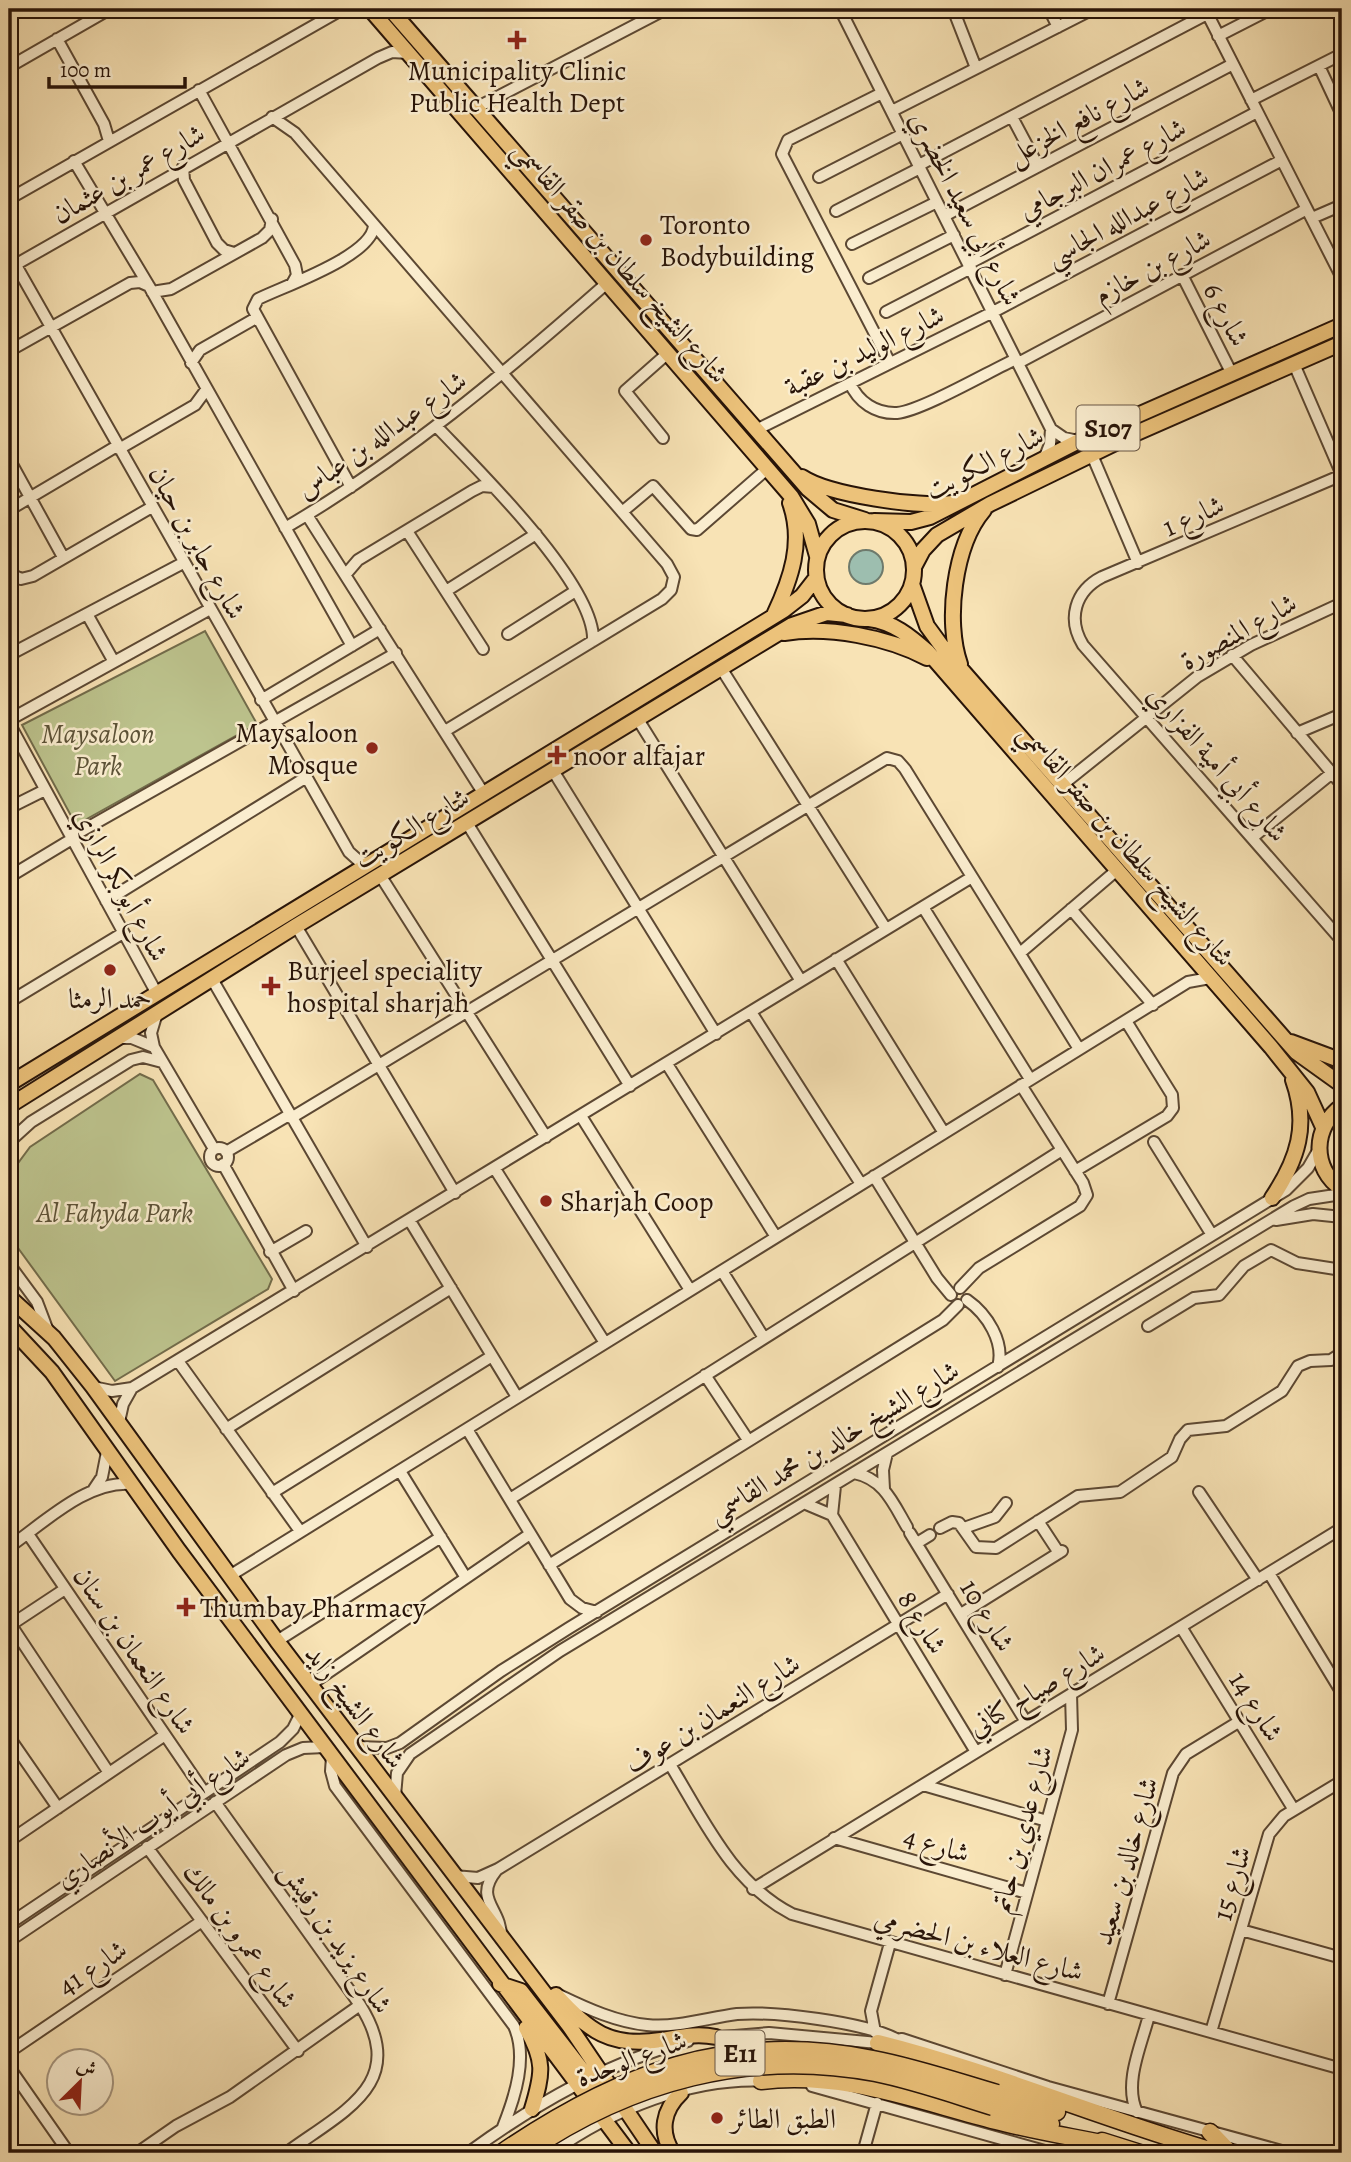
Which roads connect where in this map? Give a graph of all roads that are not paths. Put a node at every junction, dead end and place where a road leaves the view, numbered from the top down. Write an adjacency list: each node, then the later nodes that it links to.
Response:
1 (110, 9): 14 (street)
2 (343, 9): 21 (street)
3 (369, 9): 15 (main road, شارع الشيخ سلطان بن صقر القاسمي)
4 (390, 9): 24 (main road, شارع الشيخ سلطان بن صقر القاسمي)
5 (666, 9): 24 (street)
6 (840, 9): 22 (street, شارع أبي سعيد الخضري)
7 (953, 9): 20 (street)
8 (1049, 9): 12 (street)
9 (1093, 9): 12 (street)
10 (1271, 9): 13 (street)
11 (1206, 12): 13 (street); 29 (street)
12 (1058, 27): 20 (street)
13 (1218, 36): 17 (street)
14 (57, 39): 19 (street); 31 (street)
15 (408, 53): 28 (street, شارع عمر بن عثمان); 57 (main road, شارع الشيخ سلطان بن صقر القاسمي)
16 (1342, 54): 18 (street)
17 (1233, 64): 23 (street); 35 (street, شارع نافع الخزعل)
18 (1318, 66): 23 (street); 27 (street)
19 (9, 67)
20 (976, 68): 25 (street)
21 (199, 90): 31 (street); 32 (street)
22 (882, 93): 25 (street, شارع أبي سعيد الخضري); 72 (street)
23 (1251, 100): 26 (street)
24 (476, 108): 61 (main road, شارع الشيخ سلطان بن صقر القاسمي)
25 (892, 111): 30 (street, شارع أبي سعيد الخضري)
26 (1257, 112): 33 (street); 53 (street, شارع عمران البرجامي)
27 (1342, 115)
28 (272, 117): 32 (street, شارع عمر بن عثمان); 47 (street)
29 (1012, 117): 35 (street); 37 (street)
30 (903, 134): 37 (street, شارع أبي سعيد الخضري); 38 (street)
31 (109, 141): 34 (street)
32 (228, 142): 36 (street, شارع عمر بن عثمان); 46 (street)
33 (1282, 160): 44 (street); 63 (street, شارع عبدالله الجاسي)
34 (74, 161): 39 (street); 42 (street)
35 (1038, 166): 45 (street, شارع نافع الخزعل)
36 (183, 167): 42 (street, شارع عمر بن عثمان); 51 (street)
37 (920, 167): 40 (street, شارع أبي سعيد الخضري); 43 (street)
38 (819, 177)
39 (9, 199)
40 (937, 202): 45 (street, شارع أبي سعيد الخضري); 49 (street)
41 (1342, 205): 44 (street, شارع بن خازم)
42 (104, 211): 52 (street, شارع عمر بن عثمان); 59 (street)
43 (836, 211)
44 (1309, 213): 54 (street, شارع بن خازم); 56 (street)
45 (944, 216): 48 (street, شارع أبي سعيد الخضري)
46 (272, 219): 51 (street); 58 (street)
47 (374, 225): 58 (street); 75 (street)
48 (954, 235): 53 (street, شارع أبي سعيد الخضري); 55 (street)
49 (852, 244)
50 (9, 253): 52 (street, شارع جابر بن حيان)
51 (234, 253): 59 (street)
52 (15, 265): 66 (street, شارع جابر بن حيان)
53 (970, 266): 62 (street, شارع عمران البرجامي); 63 (street, شارع أبي سعيد الخضري)
54 (1182, 275): 70 (street, شارع بن خازم); 74 (street, شارع 6)
55 (869, 278)
56 (1342, 278)
57 (607, 283): 60 (main road, شارع الشيخ سلطان بن صقر القاسمي); 75 (street, شارع عبدالله بن عباس)
58 (292, 284): 64 (street)
59 (151, 289): 66 (street); 71 (street)
60 (618, 296): 61 (main road); 69 (main road, شارع الشيخ سلطان بن صقر القاسمي)
61 (653, 312): 81 (main road, شارع الشيخ سلطان بن صقر القاسمي)
62 (886, 312)
63 (993, 312): 70 (street, شارع أبي سعيد الخضري); 72 (street, شارع الوليد بن عقبة)
64 (256, 318): 71 (street); 93 (street)
65 (1342, 325): 74 (main road, شارع الكويت / S107)
66 (50, 327): 68 (street); 85 (street, شارع جابر بن حيان)
67 (1342, 343): 73 (main road, شارع الكويت / S107)
68 (9, 351)
69 (668, 353): 83 (street); 89 (main road, شارع الشيخ سلطان بن صقر القاسمي)
70 (1017, 361): 76 (street, شارع بن خازم); 80 (street, شارع أبي سعيد الخضري)
71 (191, 363): 77 (street)
72 (890, 363): 76 (street, شارع الوليد بن عقبة)
73 (1294, 364): 82 (main road, شارع الكويت / S107); 91 (street)
74 (1232, 374): 78 (main road, شارع الكويت / S107)
75 (502, 376): 79 (street, شارع عبدالله بن عباس); 100 (street)
76 (850, 383): 81 (street, شارع الوليد بن عقبة)
77 (206, 390): 85 (street); 103 (street)
78 (1163, 402): 82 (main road); 84 (main road, شارع الكويت / S107)
79 (437, 427): 93 (street, شارع عبدالله بن عباس); 94 (street)
80 (1051, 429): 84 (street); 88 (street)
81 (756, 430): 90 (main road, شارع الشيخ سلطان بن صقر القاسمي)
82 (1132, 435): 86 (main road, شارع الكويت / S107)
83 (663, 438)
84 (1079, 441): 88 (main road, شارع الكويت / S107)
85 (118, 447): 95 (street); 98 (street, شارع جابر بن حيان)
86 (1092, 455): 97 (main road, شارع الكويت / S107); 109 (street)
87 (9, 459): 95 (street)
88 (1044, 459): 96 (main road, شارع الكويت / S107)
89 (768, 468): 92 (main road, شارع الشيخ سلطان بن صقر القاسمي); 100 (street)
90 (790, 469): 96 (main road); 102 (main road, شارع الشيخ سلطان بن صقر القاسمي)
91 (1342, 475): 109 (street, شارع 1)
92 (781, 483): 106 (main road, شارع الشيخ سلطان بن صقر القاسمي); 122 (main road)
93 (351, 487): 101 (street, شارع عبدالله بن عباس)
94 (494, 487): 104 (street); 105 (street)
95 (30, 498): 99 (street); 107 (street)
96 (964, 500): 102 (main road, شارع الكويت / S107)
97 (990, 504): 110 (main road, شارع الكويت / S107); 136 (main road)
98 (152, 507): 107 (street); 108 (street, شارع جابر بن حيان)
99 (9, 510)
100 (622, 512): 127 (street)
101 (307, 514): 103 (street, شارع عبدالله بن عباس); 112 (street)
102 (869, 521): 106 (main road); 110 (main road)
103 (285, 528): 128 (street)
104 (407, 531): 112 (street); 115 (street)
105 (536, 534): 115 (street); 116 (street)
106 (817, 556): 113 (main road)
107 (63, 557): 111 (street)
108 (183, 563): 118 (street, شارع جابر بن حيان); 120 (street)
109 (1138, 563): 119 (street, شارع 1)
110 (914, 567): 114 (main road)
111 (9, 573)
112 (346, 575): 124 (street)
113 (816, 578): 121 (main road); 122 (main road, شارع الكويت)
114 (912, 584): 123 (main road); 136 (main road, شارع الشيخ سلطان بن صقر القاسمي)
115 (446, 591): 129 (street)
116 (574, 592): 125 (street); 127 (street)
117 (1342, 603): 132 (street, شارع المنصورة)
118 (209, 609): 133 (street); 137 (street, شارع جابر بن حيان)
119 (1075, 609): 139 (street, شارع أبي أمية الفزاري)
120 (87, 614): 131 (street); 133 (street)
121 (847, 615): 123 (main road); 126 (main road, شارع الكويت)
122 (774, 616): 151 (main road, شارع الكويت)
123 (869, 618): 134 (main road, شارع الشيخ سلطان بن صقر القاسمي)
124 (380, 629): 128 (street); 130 (street)
125 (508, 634)
126 (775, 635): 134 (main road); 135 (main road, شارع الكويت)
127 (593, 641): 143 (street)
128 (352, 646): 137 (street)
129 (483, 649)
130 (396, 653): 142 (street); 143 (street)
131 (9, 655)
132 (1232, 655): 139 (street, شارع المنصورة); 144 (street)
133 (114, 662): 141 (street)
134 (938, 663): 162 (main road, شارع الشيخ سلطان بن صقر القاسمي)
135 (721, 668): 140 (main road, شارع الكويت); 152 (street)
136 (962, 669): 148 (main road, شارع الشيخ سلطان بن صقر القاسمي)
137 (261, 700): 142 (street, شارع جابر بن حيان)
138 (1342, 714): 144 (street)
139 (1147, 715): 148 (street, شارع المنصورة); 156 (street, شارع أبي أمية الفزاري)
140 (636, 718): 145 (main road, شارع الكويت); 160 (street)
141 (9, 721): 150 (street, شارع أبو بكر الرازي)
142 (274, 723): 147 (street, شارع جابر بن حيان); 157 (street)
143 (445, 731): 151 (street)
144 (1297, 733): 146 (street)
145 (552, 769): 155 (main road, شارع الكويت); 167 (street)
146 (1332, 773): 149 (street); 156 (street)
147 (305, 778): 158 (street, شارع جابر بن حيان); 166 (street)
148 (1062, 785): 192 (main road, شارع الشيخ سلطان بن صقر القاسمي)
149 (1342, 785)
150 (46, 790): 153 (street); 157 (street, شارع أبو بكر الرازي)
151 (484, 794): 154 (main road, شارع الكويت)
152 (808, 805): 160 (street); 164 (street); 171 (street)
153 (9, 808)
154 (439, 822): 159 (main road); 161 (main road, شارع الكويت)
155 (467, 823): 159 (main road, شارع الكويت); 175 (street)
156 (1253, 837): 173 (street, شارع أبي أمية الفزاري)
157 (72, 838): 163 (street); 166 (street, شارع أبو بكر الرازي)
158 (349, 852): 161 (street); 165 (street)
159 (419, 852): 161 (main road, شارع الكويت)
160 (723, 856): 167 (street); 180 (street)
161 (376, 869): 165 (main road, شارع الكويت); 170 (main road, شارع الكويت); 185 (street)
162 (1117, 870): 169 (street); 177 (main road, شارع الشيخ سلطان بن صقر القاسمي)
163 (9, 877)
164 (972, 877): 168 (street); 174 (street)
165 (346, 879): 182 (main road, شارع الكويت)
166 (106, 901): 172 (street, شارع أبو بكر الرازي)
167 (637, 907): 175 (street); 190 (street)
168 (923, 907): 171 (street); 201 (street)
169 (1071, 909): 174 (street); 184 (street)
170 (296, 926): 179 (main road, شارع الكويت); 198 (street)
171 (887, 929): 176 (street)
172 (123, 933): 182 (street, شارع أبو بكر الرازي); 183 (street)
173 (1342, 941)
174 (1020, 953): 195 (street)
175 (551, 959): 185 (street); 204 (street)
176 (836, 959): 180 (street); 212 (street)
177 (1197, 962): 178 (main road, شارع الشيخ سلطان بن صقر القاسمي); 181 (street)
178 (1210, 978): 181 (street); 200 (main road, شارع الشيخ سلطان بن صقر القاسمي)
179 (212, 979): 188 (main road, شارع الكويت); 210 (street)
180 (801, 981): 187 (street)
181 (1188, 982): 184 (street)
182 (156, 992): 186 (main road, شارع الكويت)
183 (9, 1002)
184 (1153, 1005): 189 (street)
185 (465, 1011): 198 (street); 213 (street)
186 (121, 1012): 194 (main road); 202 (main road, شارع الكويت)
187 (751, 1012): 190 (street); 224 (street)
188 (158, 1013): 191 (main road, شارع الكويت); 193 (street)
189 (1126, 1021): 195 (street); 222 (street)
190 (716, 1034): 199 (street)
191 (116, 1038): 193 (street); 194 (main road, شارع الكويت)
192 (1285, 1040): 196 (main road); 203 (main road, شارع الشيخ سلطان بن صقر القاسمي)
193 (154, 1047): 197 (street)
194 (100, 1048): 205 (main road, شارع الكويت)
195 (1079, 1049): 201 (street)
196 (1342, 1061)
197 (162, 1062): 214 (street); 216 (street)
198 (378, 1064): 210 (street); 226 (street)
199 (667, 1064): 204 (street); 235 (street)
200 (1289, 1068): 211 (main road, شارع الشيخ سلطان بن صقر القاسمي); 228 (main road)
201 (1025, 1082): 212 (street); 218 (street)
202 (10, 1083)
203 (1342, 1085)
204 (630, 1086): 209 (street)
205 (23, 1097): 206 (main road, شارع الكويت); 208 (main road)
206 (9, 1106)
207 (1342, 1106): 211 (main road)
208 (9, 1115)
209 (581, 1116): 213 (street); 244 (street)
210 (290, 1117): 219 (street); 237 (street)
211 (1324, 1127): 217 (main road)
212 (944, 1133): 223 (street)
213 (547, 1137): 221 (street)
214 (9, 1142)
215 (1154, 1142): 234 (street)
216 (214, 1149): 219 (street); 220 (street)
217 (1319, 1149): 225 (main road); 228 (street, شارع الشيخ خالد بن محمد القاسمي)
218 (1062, 1150): 222 (street); 236 (street)
219 (226, 1152): 220 (street)
220 (223, 1164): 238 (street)
221 (495, 1169): 226 (street); 257 (street)
222 (1075, 1171): 246 (street)
223 (874, 1176): 224 (street); 236 (street)
224 (861, 1184): 235 (street)
225 (1342, 1191): 227 (street, شارع الشيخ خالد بن محمد القاسمي)
226 (454, 1193): 231 (street)
227 (1325, 1196): 229 (street); 232 (street, شارع الشيخ خالد بن محمد القاسمي)
228 (1272, 1198): 234 (street, شارع الشيخ خالد بن محمد القاسمي)
229 (1322, 1214): 230 (street); 232 (street)
230 (1342, 1217)
231 (410, 1221): 237 (street); 243 (street)
232 (1266, 1222): 254 (street, شارع الشيخ خالد بن محمد القاسمي)
233 (306, 1231): 238 (street)
234 (1213, 1235): 248 (street, شارع الشيخ خالد بن محمد القاسمي)
235 (776, 1237): 241 (street)
236 (916, 1243): 246 (street); 255 (street)
237 (367, 1247): 245 (street)
238 (270, 1252): 245 (street)
239 (9, 1264): 253 (street)
240 (1342, 1270): 251 (street)
241 (722, 1271): 244 (street); 255 (street)
242 (9, 1286): 250 (main road)
243 (451, 1289): 260 (street); 268 (street)
244 (690, 1290): 257 (street)
245 (294, 1291): 261 (street)
246 (956, 1292): 249 (street)
247 (9, 1297): 250 (main road, شارع الشيخ زايد)
248 (1107, 1300): 254 (street); 258 (street, شارع الشيخ خالد بن محمد القاسمي)
249 (963, 1303): 256 (street); 270 (street)
250 (22, 1307): 253 (main road, شارع الشيخ زايد)
251 (1148, 1326)
252 (12, 1331): 271 (main road, شارع الشيخ زايد)
253 (48, 1331): 264 (main road, شارع الشيخ زايد)
254 (1091, 1332): 272 (street, شارع الشيخ خالد بن محمد القاسمي)
255 (764, 1338): 263 (street)
256 (997, 1340): 258 (street); 262 (street)
257 (605, 1343): 266 (street)
258 (1023, 1353): 262 (street, شارع الشيخ خالد بن محمد القاسمي)
259 (1342, 1353): 285 (street)
260 (492, 1356): 266 (street); 280 (street)
261 (178, 1361): 265 (street); 268 (street)
262 (998, 1367): 308 (street, شارع الشيخ خالد بن محمد القاسمي)
263 (705, 1375): 270 (street); 281 (street)
264 (93, 1387): 265 (street); 267 (main road, شارع الشيخ زايد)
265 (132, 1388): 267 (street)
266 (517, 1397): 269 (street)
267 (119, 1422): 302 (main road, شارع الشيخ زايد)
268 (226, 1429): 280 (street)
269 (467, 1429): 273 (street); 281 (street)
270 (748, 1440): 299 (street)
271 (107, 1452): 275 (main road, شارع الشيخ زايد); 277 (street)
272 (887, 1453): 274 (street, شارع الشيخ خالد بن محمد القاسمي); 278 (street)
273 (400, 1471): 289 (street); 293 (street)
274 (854, 1473): 276 (street, شارع الشيخ خالد بن محمد القاسمي); 278 (street)
275 (132, 1484): 277 (street); 297 (main road, شارع الشيخ زايد)
276 (835, 1486): 283 (street, شارع الشيخ خالد بن محمد القاسمي); 284 (street)
277 (94, 1489): 290 (street)
278 (884, 1489): 294 (street, شارع 10)
279 (1199, 1492): 304 (street)
280 (272, 1493): 289 (street)
281 (510, 1499): 291 (street)
282 (1006, 1503): 287 (street)
283 (806, 1504): 284 (street); 320 (street, شارع الشيخ خالد بن محمد القاسمي)
284 (832, 1515): 311 (street, شارع 8)
285 (1038, 1521): 295 (street); 309 (street)
286 (940, 1528): 287 (street)
287 (964, 1528): 295 (street)
288 (1342, 1528): 301 (street, شارع صياح كناني)
289 (300, 1531): 302 (street)
290 (27, 1534): 296 (street); 305 (street, شارع النعمان بن سنان)
291 (530, 1534): 299 (street); 303 (street)
292 (930, 1535): 294 (street)
293 (441, 1537): 303 (street); 314 (street)
294 (917, 1543): 306 (street, شارع 10)
295 (976, 1546): 298 (street)
296 (9, 1547)
297 (178, 1551): 300 (main road); 319 (main road, شارع الشيخ زايد)
298 (970, 1557)
299 (549, 1564): 307 (street)
300 (180, 1572)
301 (1269, 1573): 304 (street, شارع صياح كناني); 317 (street)
302 (231, 1575): 314 (main road, شارع الشيخ زايد)
303 (466, 1577): 315 (street)
304 (1258, 1580): 312 (street, شارع صياح كناني)
305 (65, 1589): 310 (street); 323 (street, شارع النعمان بن سنان)
306 (948, 1594): 309 (street, شارع 10); 311 (street, شارع النعمان بن عوف)
307 (570, 1599): 308 (street); 313 (street)
308 (597, 1612): 313 (street, شارع الشيخ خالد بن محمد القاسمي)
309 (961, 1614): 322 (street, شارع 10)
310 (10, 1625): 331 (street)
311 (898, 1625): 327 (street, شارع 8); 329 (street, شارع النعمان بن عوف)
312 (1181, 1627): 318 (street, شارع صياح كناني); 321 (street, شارع 14)
313 (569, 1628): 316 (street, شارع الشيخ خالد بن محمد القاسمي)
314 (277, 1641): 315 (main road, شارع الشيخ زايد)
315 (310, 1685): 325 (main road, شارع الشيخ زايد)
316 (478, 1686): 320 (street); 325 (street, شارع الشيخ خالد بن محمد القاسمي)
317 (1342, 1693)
318 (1071, 1695): 322 (street, شارع صياح كناني); 339 (street, شارع عدي بن حاتم)
319 (301, 1713): 326 (main road, شارع الشيخ زايد); 328 (street, شارع أبي أيوب الأنصاري)
320 (465, 1715): 335 (street, شارع الشيخ خالد بن محمد القاسمي)
321 (1240, 1721): 338 (street, شارع 14); 360 (street, شارع خالد بن سعيد)
322 (1026, 1722): 327 (street, شارع صياح كناني)
323 (165, 1735): 331 (street); 334 (street, شارع النعمان بن سنان)
324 (9, 1737): 337 (street)
325 (358, 1747): 335 (main road, شارع الشيخ زايد)
326 (329, 1752): 330 (street, شارع أبي أيوب الأنصاري); 347 (street, شارع الشيخ زايد); 348 (main road, شارع الشيخ زايد)
327 (976, 1752): 333 (street, شارع صياح كناني)
328 (264, 1753): 330 (street); 334 (street, شارع أبي أيوب الأنصاري)
329 (671, 1766): 343 (street, شارع النعمان بن عوف); 345 (street, شارع العلاء بن الحضرمي)
330 (269, 1767): 336 (street, شارع أبي أيوب الأنصاري)
331 (109, 1773): 337 (street)
332 (1342, 1781): 338 (street, شارع 15)
333 (923, 1785): 339 (street); 340 (street, شارع صياح كناني)
334 (204, 1792): 350 (street, شارع أبي أيوب الأنصاري)
335 (395, 1799): 344 (main road, شارع الشيخ زايد)
336 (215, 1802): 342 (street, شارع أبي أيوب الأنصاري); 361 (street, شارع يزيد بن رقيش)
337 (58, 1808): 341 (street)
338 (1294, 1810): 351 (street, شارع 15)
339 (1047, 1821): 346 (street, شارع عدي بن حاتم)
340 (834, 1838): 345 (street, شارع صياح كناني); 346 (street, شارع 4)
341 (9, 1841)
342 (147, 1847): 349 (street, شارع عمرو بن مالك); 353 (street, شارع أبي أيوب الأنصاري)
343 (498, 1869): 344 (street, شارع النعمان بن عوف); 352 (street)
344 (454, 1877): 352 (main road, شارع الشيخ زايد)
345 (752, 1889): 354 (street, شارع العلاء بن الحضرمي)
346 (1027, 1893): 356 (street, شارع عدي بن حاتم)
347 (432, 1913): 348 (main road); 384 (street, شارع الشيخ زايد)
348 (452, 1918): 358 (main road, شارع الشيخ زايد)
349 (202, 1921): 369 (street, شارع عمرو بن مالك); 370 (street, شارع 41)
350 (9, 1924)
351 (1241, 1930): 355 (street); 366 (street, شارع 15)
352 (502, 1938): 357 (main road, شارع الشيخ زايد)
353 (9, 1941)
354 (890, 1942): 356 (street, شارع العلاء بن الحضرمي); 363 (street)
355 (1342, 1958)
356 (1004, 1975): 360 (street, شارع العلاء بن الحضرمي)
357 (531, 1977): 359 (main road); 373 (main road, شارع الشيخ زايد)
358 (500, 1983): 362 (main road, شارع الشيخ زايد); 373 (main road)
359 (552, 1991): 365 (street); 367 (main road)
360 (1108, 2004): 364 (street, شارع العلاء بن الحضرمي)
361 (360, 2005): 369 (street); 390 (street, شارع يزيد بن رقيش)
362 (519, 2007): 373 (main road, شارع الشيخ زايد); 380 (main road)
363 (871, 2011): 365 (street); 368 (street)
364 (1149, 2015): 366 (street, شارع العلاء بن الحضرمي); 375 (street)
365 (855, 2027): 368 (street)
366 (1211, 2032): 372 (street, شارع العلاء بن الحضرمي)
367 (716, 2037): 368 (street); 373 (street)
368 (876, 2038): 379 (street); 386 (highway)
369 (298, 2051): 389 (street)
370 (9, 2052)
371 (9, 2067): 388 (street)
372 (1342, 2069)
373 (589, 2077): 380 (street); 381 (main road); 383 (main road, شارع الشيخ زايد)
374 (761, 2081): 376 (street); 378 (street); 387 (highway)
375 (1132, 2081): 379 (street); 382 (street)
376 (681, 2093): 381 (street); 397 (main road)
377 (995, 2100): 386 (highway, E11); 387 (highway, E11); 392 (highway, شارع الوحدة / E11, bridge); 393 (highway, شارع الوحدة / E11, bridge)
378 (877, 2104): 398 (street); 399 (street)
379 (1109, 2104): 382 (street)
380 (532, 2109): 384 (street)
381 (625, 2111): 383 (street); 396 (main road)
382 (1136, 2112): 385 (street)
383 (605, 2120): 394 (street); 395 (main road, شارع الشيخ زايد)
384 (503, 2128): 391 (street)
385 (1210, 2132): 402 (highway); 403 (street)
386 (1182, 2143): 401 (highway, E11)
387 (1111, 2145): 400 (highway, E11)
388 (69, 2153)
389 (137, 2153)
390 (286, 2153)
391 (468, 2153)
392 (500, 2153)
393 (526, 2153)
394 (551, 2153)
395 (629, 2153)
396 (654, 2153)
397 (673, 2153)
398 (863, 2153)
399 (1052, 2153)
400 (1140, 2153)
401 (1220, 2153)
402 (1230, 2153)
403 (1289, 2153)

